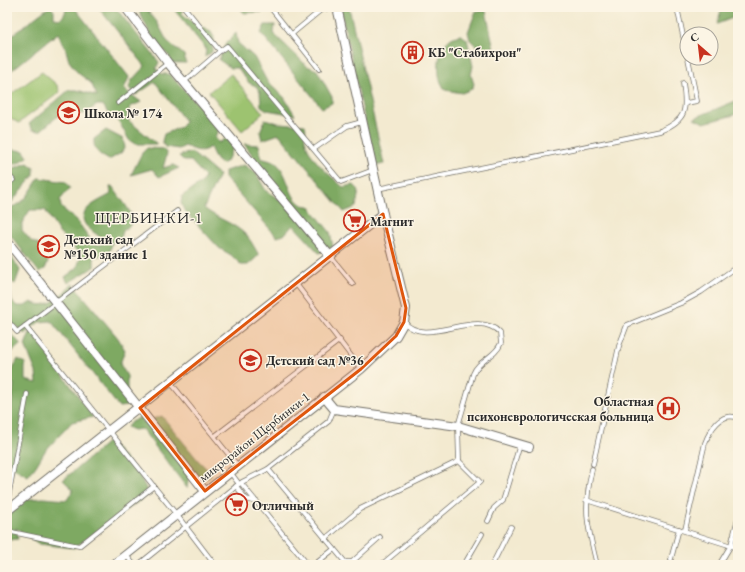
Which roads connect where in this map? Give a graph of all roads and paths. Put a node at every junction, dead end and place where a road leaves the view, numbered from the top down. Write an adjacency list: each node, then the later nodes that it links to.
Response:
1 (125, 7): 11 (street)
2 (184, 7): 10 (lane)
3 (270, 7): 9 (lane)
4 (332, 7): 7 (lane)
5 (337, 7): 18 (street)
6 (677, 7): 8 (lane)
7 (320, 9): 9 (lane)
8 (681, 26)
9 (292, 34): 13 (lane)
10 (220, 51): 14 (lane); 19 (lane)
11 (168, 63): 14 (street); 16 (lane)
12 (689, 66): 17 (lane)
13 (318, 69)
14 (185, 81): 27 (street)
15 (683, 84): 17 (lane)
16 (118, 103)
17 (686, 103): 23 (lane)
18 (362, 122): 19 (lane); 20 (street)
19 (314, 149): 20 (lane)
20 (373, 170): 23 (street)
21 (7, 174): 22 (lane)
22 (7, 186)
23 (377, 189): 25 (street)
24 (177, 211): 31 (lane)
25 (383, 214): 27 (street); 33 (street)
26 (7, 241): 31 (street)
27 (331, 257): 29 (street); 30 (lane)
28 (738, 266): 55 (lane)
29 (296, 284): 35 (lane); 37 (street)
30 (353, 284)
31 (56, 303): 34 (lane); 40 (street)
32 (7, 320): 34 (lane)
33 (404, 322): 36 (street, микрорайон Щербинки-1); 43 (lane)
34 (25, 326): 44 (lane)
35 (340, 340): 36 (lane); 45 (lane)
36 (361, 369): 39 (street, микрорайон Щербинки-1)
37 (171, 383): 40 (street); 45 (lane)
38 (27, 394): 57 (lane)
39 (324, 397): 41 (street); 49 (street, микрорайон Щербинки-1)
40 (140, 408): 44 (street); 54 (street)
41 (334, 409): 43 (street); 50 (lane)
42 (738, 418): 66 (lane)
43 (458, 426): 46 (street); 48 (lane)
44 (109, 432): 53 (lane); 58 (street)
45 (215, 436): 49 (lane)
46 (520, 444): 47 (street); 61 (lane)
47 (529, 447)
48 (459, 461): 69 (lane); 83 (lane)
49 (238, 466): 51 (street, микрорайон Щербинки-1)
50 (268, 469): 52 (lane); 69 (lane)
51 (230, 472): 52 (lane); 54 (street, микрорайон Щербинки-1)
52 (239, 484): 56 (lane); 56 (lane); 62 (lane)
53 (154, 486): 59 (lane); 65 (lane)
54 (205, 491): 59 (street, микрорайон Щербинки-1)
55 (586, 500): 64 (lane); 86 (lane)
56 (257, 502): 81 (lane)
57 (7, 504)
58 (7, 511)
59 (176, 514): 62 (lane); 73 (street, микрорайон Щербинки-1)
60 (738, 518): 70 (lane)
61 (488, 521)
62 (186, 527): 79 (lane); 80 (lane)
63 (511, 527): 85 (lane)
64 (679, 529): 66 (lane); 74 (lane)
65 (7, 530)
66 (685, 530): 70 (lane)
67 (482, 534): 84 (lane)
68 (380, 537): 76 (lane)
69 (325, 539): 72 (lane)
70 (731, 546): 71 (lane); 87 (lane)
71 (738, 548)
72 (334, 549): 75 (lane); 82 (lane)
73 (125, 555): 77 (street, микрорайон Щербинки-1); 78 (lane)
74 (671, 559)
75 (343, 564): 76 (lane)
76 (353, 564)
77 (113, 565)
78 (134, 565)
79 (138, 565)
80 (214, 565)
81 (308, 565)
82 (314, 565)
83 (381, 565)
84 (464, 565)
85 (492, 565)
86 (597, 565)
87 (719, 565)

